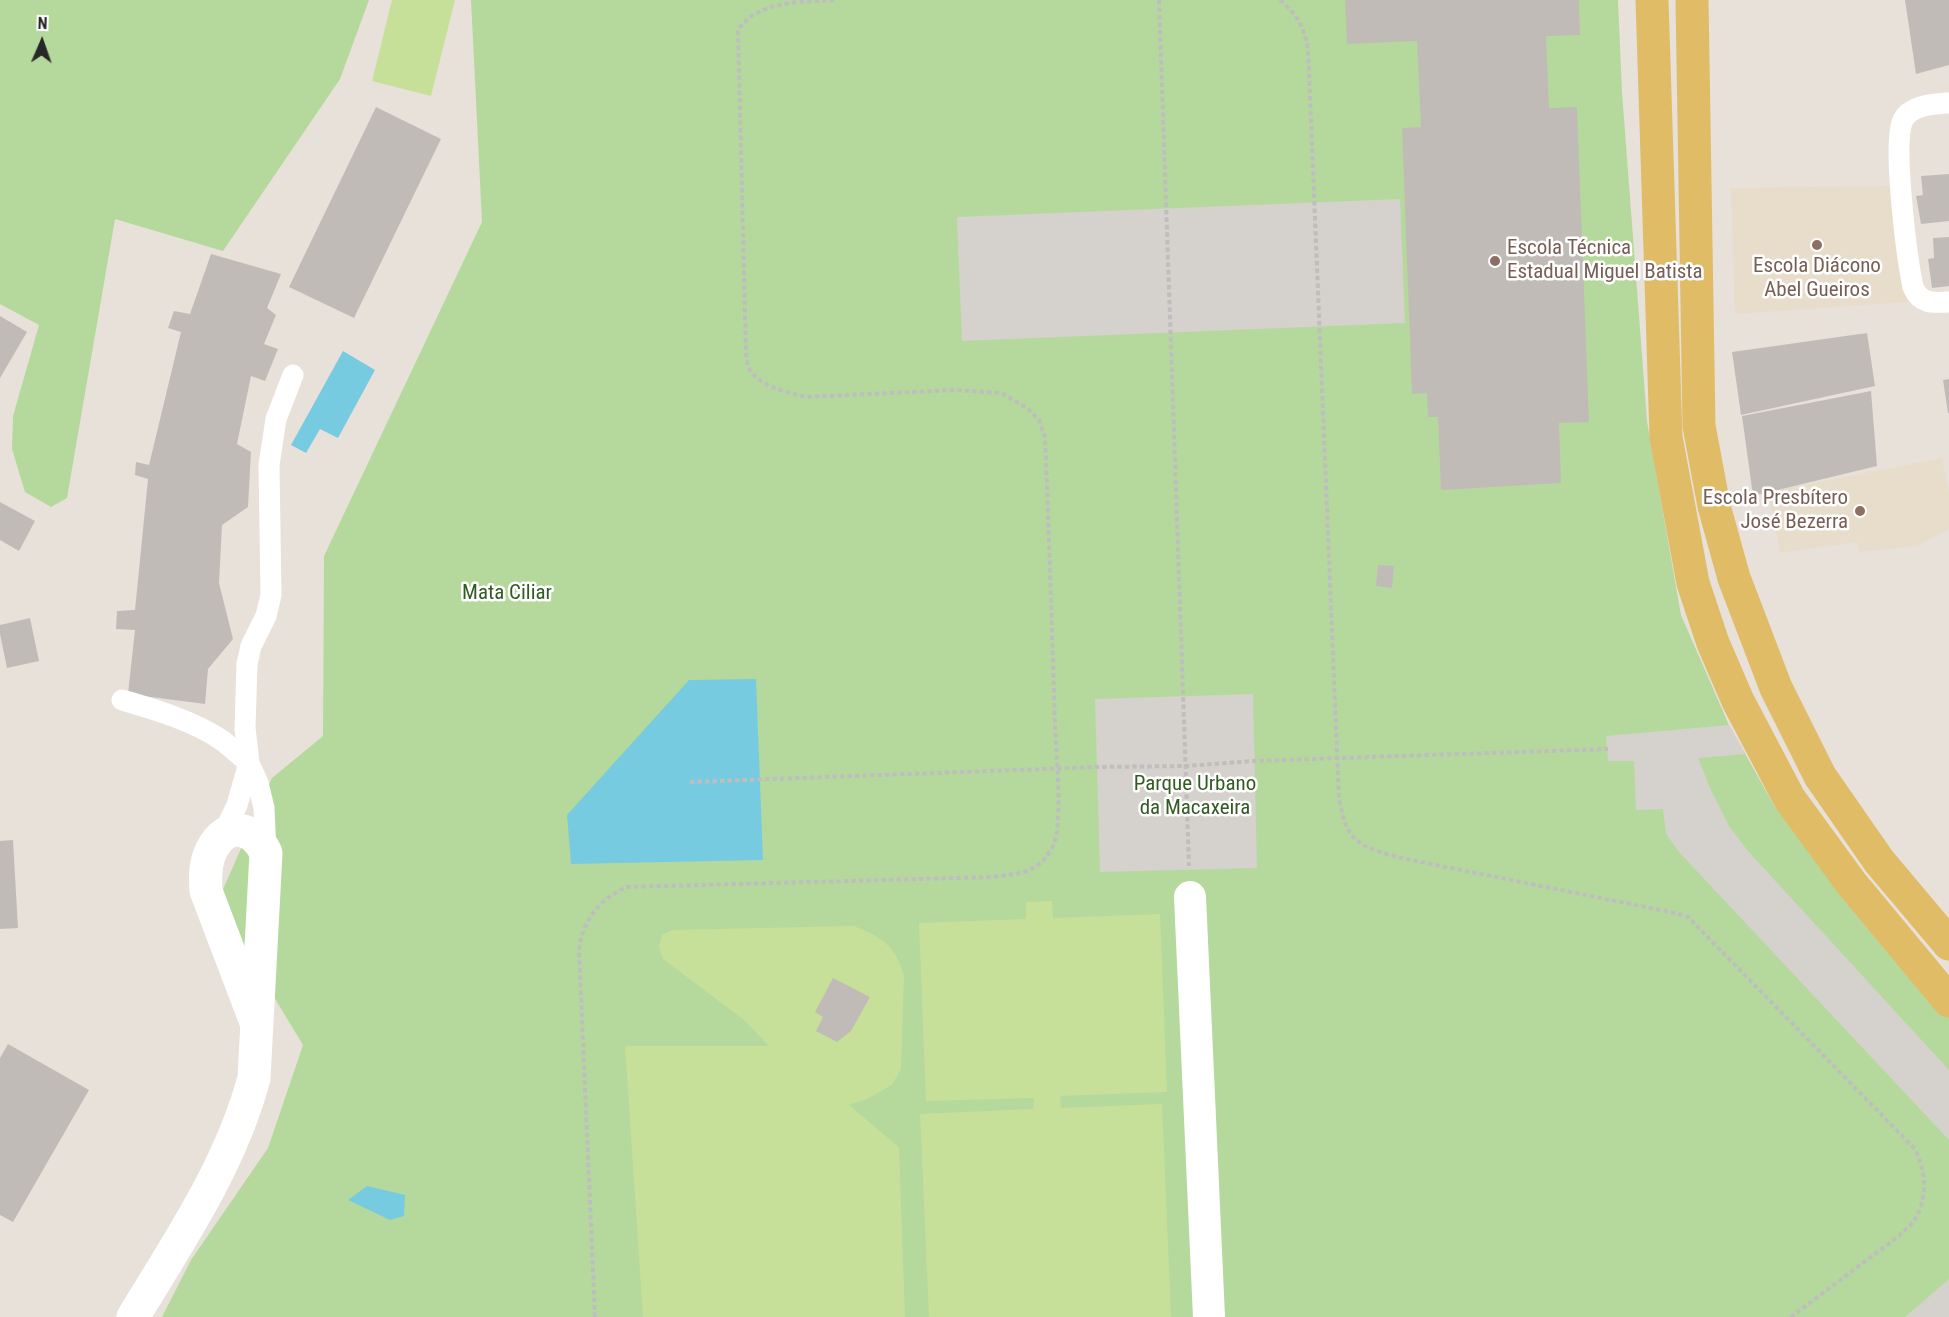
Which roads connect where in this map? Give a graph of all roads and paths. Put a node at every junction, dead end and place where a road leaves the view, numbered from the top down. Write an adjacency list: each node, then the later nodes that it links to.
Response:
1 (836, 0): 14 (path)
2 (1159, 0): 13 (path)
3 (1280, 0): 11 (path)
4 (1652, 0): 20 (main road)
5 (1692, 0): 19 (main road)
6 (1949, 103): 7 (lane)
7 (1949, 302)
8 (293, 375): 12 (lane)
9 (122, 700): 12 (lane)
10 (1608, 749): 11 (path)
11 (1337, 758): 13 (path); 25 (path)
12 (249, 763): 16 (lane); 17 (lane)
13 (1186, 766): 14 (path); 18 (path)
14 (1057, 769): 15 (path); 23 (path)
15 (690, 782)
16 (222, 836): 17 (street); 21 (street)
17 (266, 854): 21 (street)
18 (1190, 897): 24 (street)
19 (1949, 944)
20 (1949, 1001)
21 (257, 1025): 22 (street)
22 (133, 1317)
23 (595, 1317)
24 (1209, 1317)
25 (1791, 1317)

